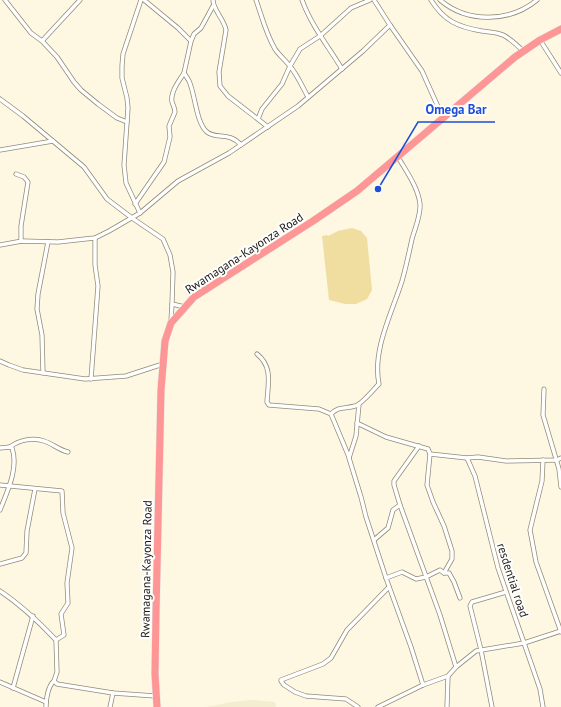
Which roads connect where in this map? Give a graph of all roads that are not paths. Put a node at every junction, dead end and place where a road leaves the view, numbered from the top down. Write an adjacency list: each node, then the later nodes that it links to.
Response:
1 (7, 0): 17 (street)
2 (80, 0): 17 (street)
3 (143, 0): 18 (street); 28 (street)
4 (213, 0): 12 (street)
5 (256, 0): 20 (street)
6 (302, 0): 15 (street)
7 (370, 0): 15 (street)
8 (374, 0): 13 (street)
9 (431, 0): 19 (street)
10 (440, 0): 11 (street)
11 (537, 0)
12 (213, 6): 18 (street); 27 (street)
13 (390, 26): 21 (street); 26 (street)
14 (561, 29): 16 (highway, Rwamagana-Kayonza Road)
15 (320, 36): 20 (street); 21 (street)
16 (540, 40): 19 (highway, Rwamagana-Kayonza Road); 22 (street)
17 (42, 41): 28 (street)
18 (191, 41): 23 (street)
19 (523, 51): 26 (highway, Rwamagana-Kayonza Road)
20 (290, 66): 24 (street); 27 (street)
21 (342, 69): 24 (street)
22 (561, 73)
23 (184, 74): 31 (street); 35 (street)
24 (308, 97): 29 (street)
25 (0, 99): 30 (street)
26 (443, 118): 33 (highway, Rwamagana-Kayonza Road)
27 (258, 119): 29 (street)
28 (127, 122): 35 (street)
29 (268, 127): 31 (street)
30 (53, 141): 32 (street); 37 (street)
31 (241, 145): 36 (street)
32 (0, 150)
33 (398, 157): 43 (highway, Rwamagana-Kayonza Road); 51 (street)
34 (16, 174): 39 (street)
35 (135, 204): 36 (street)
36 (140, 213): 37 (street)
37 (132, 218): 38 (street); 42 (street)
38 (96, 238): 40 (street); 49 (street)
39 (21, 241): 40 (street); 41 (street)
40 (48, 242): 48 (street)
41 (0, 245)
42 (172, 304): 43 (street); 44 (street)
43 (185, 307): 44 (highway, Rwamagana-Kayonza Road)
44 (171, 323): 47 (highway, Rwamagana-Kayonza Road)
45 (257, 354): 52 (street)
46 (0, 361): 48 (street)
47 (163, 364): 49 (street); 90 (highway, Rwamagana-Kayonza Road)
48 (43, 373): 49 (street)
49 (91, 379)
50 (544, 389): 61 (street)
51 (359, 404): 52 (street); 53 (street)
52 (331, 414): 59 (street)
53 (357, 423): 54 (street); 59 (street)
54 (419, 446): 58 (street); 67 (street)
55 (10, 447): 56 (street); 57 (street); 64 (street)
56 (0, 448)
57 (68, 452)
58 (430, 454): 60 (street); 71 (street)
59 (349, 458): 69 (street)
60 (467, 458): 62 (street); 76 (street, resdential road)
61 (559, 459): 62 (street); 65 (street)
62 (543, 460): 79 (street)
63 (0, 485): 64 (street)
64 (9, 486): 66 (street); 68 (street)
65 (561, 487)
66 (34, 489): 70 (street); 80 (street)
67 (400, 505): 69 (street); 72 (street)
68 (0, 510)
69 (374, 540): 73 (street)
70 (0, 564)
71 (444, 573): 72 (street); 77 (street)
72 (426, 576): 73 (street); 83 (street)
73 (386, 578): 74 (street)
74 (389, 586): 87 (street); 95 (street)
75 (0, 591): 78 (street)
76 (506, 592): 81 (street, resdential road); 82 (street)
77 (460, 598)
78 (33, 616): 80 (street); 88 (street)
79 (561, 631): 81 (street)
80 (56, 640): 85 (street)
81 (524, 643): 82 (street); 99 (street, resdential road)
82 (481, 650): 83 (street); 98 (street)
83 (456, 667): 84 (street)
84 (448, 676): 87 (street); 97 (street)
85 (54, 681): 89 (street); 91 (street)
86 (0, 682): 88 (street)
87 (423, 685): 96 (street)
88 (13, 688): 91 (street)
89 (113, 693): 90 (street); 93 (street)
90 (155, 696): 94 (highway, Rwamagana-Kayonza Road)
91 (46, 702): 92 (street)
92 (46, 707)
93 (110, 707)
94 (157, 707)
95 (358, 707)
96 (378, 707)
97 (447, 707)
98 (492, 707)
99 (543, 707)

